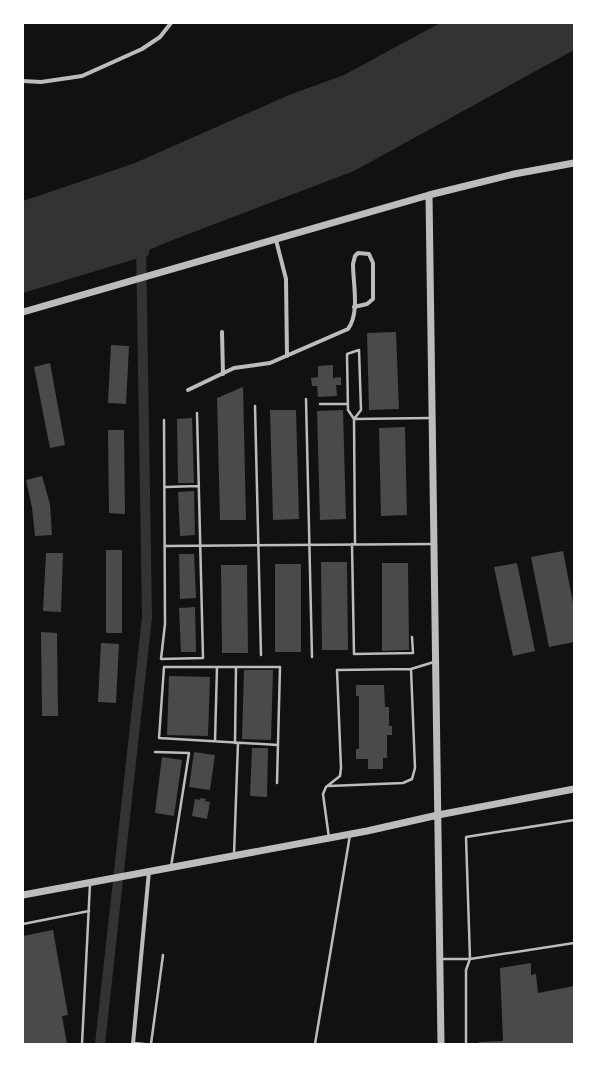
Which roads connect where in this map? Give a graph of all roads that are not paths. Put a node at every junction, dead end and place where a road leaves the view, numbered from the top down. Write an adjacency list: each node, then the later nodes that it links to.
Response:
1 (171, 23): 2 (street)
2 (23, 81)
3 (574, 162): 4 (street)
4 (429, 195): 5 (street); 17 (street)
5 (276, 240): 7 (street); 9 (street)
6 (354, 307): 6 (street); 9 (street)
7 (23, 312)
8 (222, 332): 10 (street)
9 (287, 356): 10 (street)
10 (223, 374): 11 (street)
11 (188, 390)
12 (306, 399): 26 (lane)
13 (320, 404): 14 (lane)
14 (348, 404): 18 (lane); 18 (lane)
15 (255, 406): 25 (lane)
16 (198, 414): 21 (lane)
17 (433, 418): 18 (lane); 23 (street)
18 (354, 419): 22 (lane)
19 (164, 420): 20 (lane)
20 (165, 486): 21 (lane); 27 (lane)
21 (199, 486): 24 (lane)
22 (354, 544): 23 (lane); 26 (lane); 28 (lane)
23 (434, 544): 31 (street)
24 (200, 545): 25 (lane); 27 (lane); 27 (lane)
25 (258, 545): 26 (lane); 29 (lane)
26 (310, 545): 30 (lane)
27 (165, 546)
28 (412, 638)
29 (261, 655)
30 (312, 657)
31 (436, 661): 34 (lane); 42 (street)
32 (217, 667): 33 (lane); 35 (lane); 35 (lane)
33 (236, 667): 36 (lane); 37 (lane)
34 (411, 668): 40 (lane); 40 (lane)
35 (215, 742): 36 (lane)
36 (236, 743): 37 (lane); 46 (lane)
37 (278, 745): 39 (lane)
38 (155, 752): 47 (lane)
39 (276, 783)
40 (328, 786): 45 (lane)
41 (574, 789): 42 (street)
42 (438, 815): 44 (street); 55 (street)
43 (574, 820): 56 (lane)
44 (350, 834): 45 (street); 61 (lane)
45 (329, 838): 46 (street)
46 (234, 855): 47 (street)
47 (171, 867): 48 (street)
48 (149, 871): 49 (street); 57 (street)
49 (94, 881): 50 (street); 51 (lane)
50 (23, 895)
51 (89, 911): 52 (lane); 58 (lane)
52 (23, 924)
53 (574, 943): 56 (lane)
54 (163, 955): 60 (lane)
55 (440, 959): 56 (lane); 62 (street)
56 (470, 959): 63 (lane)
57 (133, 1043): 59 (lane)
58 (82, 1044)
59 (144, 1044)
60 (151, 1044)
61 (315, 1044)
62 (441, 1044)
63 (466, 1044)

